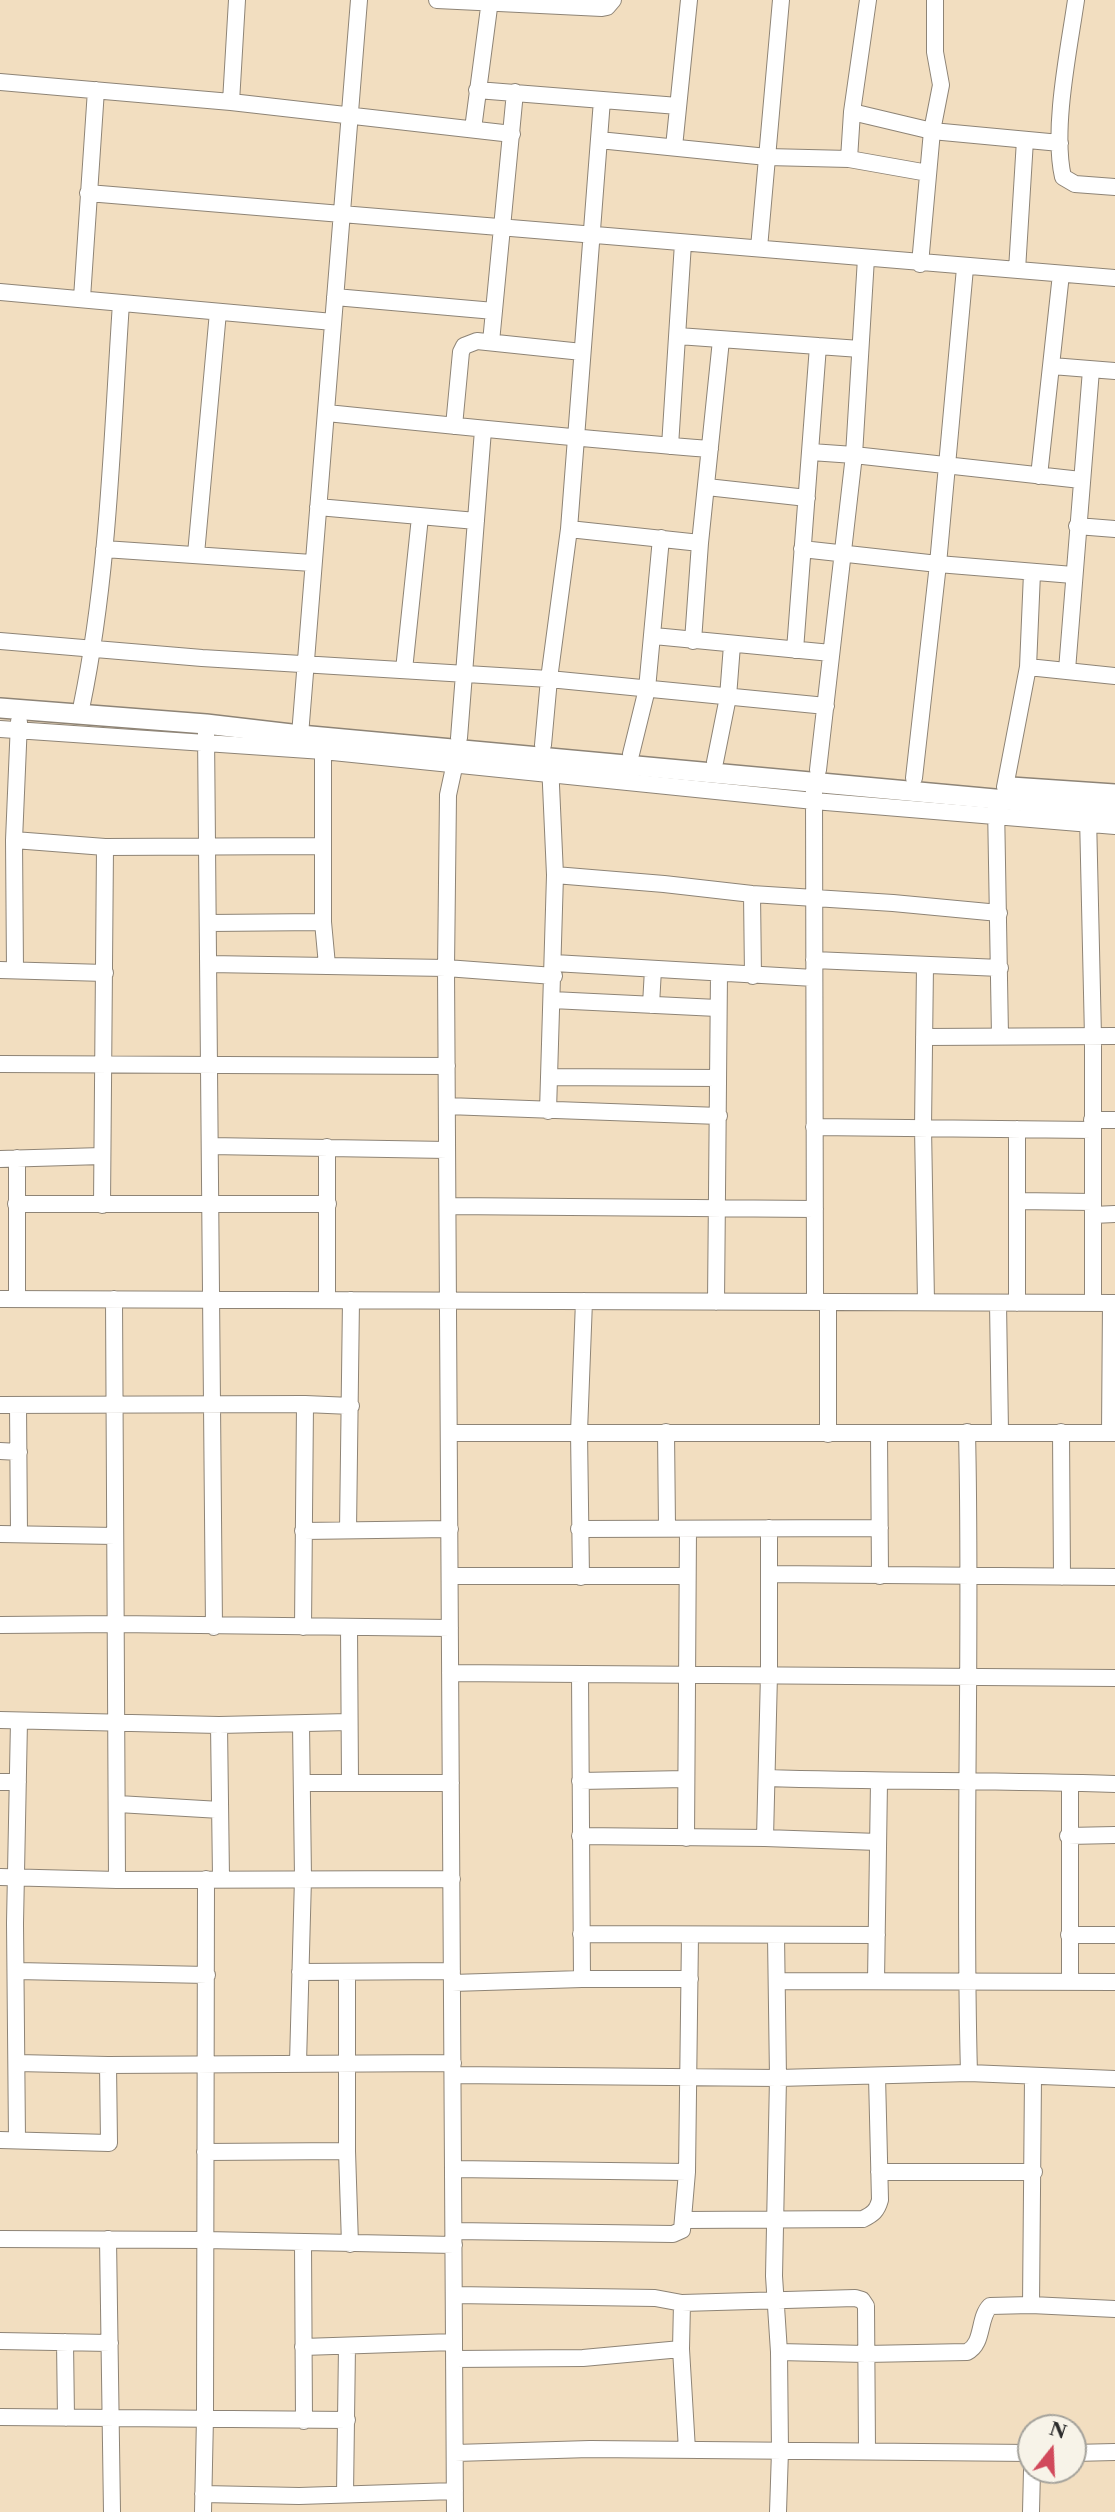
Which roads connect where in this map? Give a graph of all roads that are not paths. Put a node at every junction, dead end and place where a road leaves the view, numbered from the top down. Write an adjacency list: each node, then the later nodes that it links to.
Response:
1 (237, 0): 16 (street)
2 (359, 0): 19 (street)
3 (437, 0): 10 (street)
4 (612, 0): 10 (street)
5 (689, 0): 17 (street)
6 (781, 0): 27 (street)
7 (868, 0): 18 (street)
8 (934, 0): 21 (street)
9 (1076, 0): 25 (street)
10 (490, 2): 13 (street)
11 (0, 82): 12 (street)
12 (96, 90): 16 (street); 31 (street)
13 (477, 90): 14 (street); 20 (street)
14 (515, 92): 15 (street); 22 (street)
15 (602, 100): 17 (street); 23 (street)
16 (230, 102): 19 (street)
17 (678, 106): 26 (street)
18 (852, 112): 21 (street); 28 (street)
19 (349, 117): 20 (street); 32 (street)
20 (473, 129): 22 (street)
21 (932, 131): 24 (street); 29 (street)
22 (512, 134): 33 (street)
23 (599, 140): 26 (street); 34 (street)
24 (1025, 141): 25 (street); 40 (street)
25 (1060, 144): 30 (street)
26 (674, 147): 27 (street)
27 (767, 157): 28 (street); 36 (street)
28 (849, 159): 29 (street)
29 (928, 173): 38 (street)
30 (1115, 187)
31 (89, 193): 32 (street); 45 (street)
32 (341, 212): 33 (street); 44 (street)
33 (503, 226): 34 (street); 47 (street)
34 (593, 236): 35 (street); 55 (street)
35 (683, 243): 36 (street); 50 (street)
36 (759, 248): 37 (street)
37 (866, 258): 38 (street); 54 (street)
38 (920, 264): 39 (street)
39 (965, 268): 40 (street); 67 (street)
40 (1017, 270): 41 (street)
41 (1060, 274): 42 (street); 56 (street)
42 (1115, 278)
43 (0, 292): 45 (street)
44 (335, 297): 47 (street); 49 (street)
45 (82, 298): 46 (street)
46 (121, 303): 48 (street); 80 (street)
47 (494, 311): 52 (street)
48 (218, 312): 49 (street); 82 (street)
49 (333, 322): 59 (street)
50 (678, 336): 51 (street); 63 (street)
51 (721, 340): 53 (street); 64 (street)
52 (491, 342): 55 (street); 60 (street)
53 (818, 346): 54 (street); 65 (street)
54 (860, 349): 66 (street)
55 (582, 352): 62 (street)
56 (1052, 366): 57 (street); 68 (street)
57 (1091, 369): 58 (street); 69 (street)
58 (1115, 371)
59 (327, 414): 60 (street); 72 (street)
60 (453, 426): 61 (street)
61 (483, 430): 62 (street); 74 (street)
62 (577, 436): 63 (street); 76 (street)
63 (670, 446): 64 (street)
64 (710, 449): 70 (street)
65 (811, 452): 66 (street); 71 (street)
66 (854, 455): 67 (street); 83 (street)
67 (946, 465): 68 (street); 85 (street)
68 (1039, 476): 69 (street)
69 (1081, 480): 75 (street)
70 (707, 487): 71 (street); 79 (street)
71 (807, 498): 81 (street)
72 (318, 507): 73 (street); 84 (street)
73 (420, 517): 74 (street); 97 (street)
74 (476, 521): 99 (street)
75 (1077, 526): 77 (street); 87 (street)
76 (569, 529): 78 (street); 101 (street)
77 (1115, 529)
78 (661, 538): 79 (street); 88 (street)
79 (701, 543): 90 (street)
80 (104, 549): 82 (street); 92 (street)
81 (802, 549): 83 (street); 93 (street)
82 (196, 554): 84 (street)
83 (844, 554): 85 (street); 94 (street)
84 (312, 563): 95 (street)
85 (938, 564): 86 (street); 117 (street)
86 (1032, 573): 87 (street); 96 (street)
87 (1073, 575): 98 (street)
88 (654, 636): 90 (street); 102 (street)
89 (0, 641): 92 (street)
90 (693, 641): 91 (street)
91 (732, 645): 93 (street); 104 (street)
92 (93, 650): 95 (street); 105 (street)
93 (795, 650): 94 (street)
94 (831, 653): 106 (street)
95 (306, 665): 97 (street); 109 (street)
96 (1028, 667): 98 (street); 120 (street)
97 (404, 670): 99 (street)
98 (1067, 670): 100 (street)
99 (463, 674): 101 (street); 112 (street)
100 (1115, 676)
101 (549, 679): 102 (street); 115 (street)
102 (647, 688): 104 (street); 114 (street)
103 (0, 697): 105 (main road)
104 (728, 697): 106 (street); 116 (street)
105 (82, 704): 109 (main road)
106 (826, 706): 118 (street)
107 (10, 709): 110 (street); 111 (main road)
108 (0, 729): 110 (street)
109 (300, 729): 111 (main road); 112 (main road)
110 (18, 730): 111 (street); 124 (street)
111 (206, 733): 113 (street); 125 (street)
112 (457, 750): 113 (street); 115 (main road); 115 (street); 138 (street)
113 (323, 751): 126 (street)
114 (631, 754): 115 (main road); 116 (main road)
115 (548, 759): 118 (main road); 128 (street)
116 (715, 762): 118 (main road)
117 (914, 778): 118 (main road); 120 (main road)
118 (815, 784): 120 (main road); 130 (street)
119 (1115, 794): 120 (main road)
120 (999, 800): 122 (main road); 131 (street)
121 (1115, 810): 122 (main road)
122 (1088, 816): 123 (street); 153 (street)
123 (1115, 826)
124 (14, 840): 127 (street); 141 (street)
125 (208, 846): 126 (street); 127 (street); 133 (street)
126 (322, 846): 132 (street)
127 (105, 847): 143 (street)
128 (555, 875): 129 (street); 142 (street)
129 (752, 894): 130 (street); 145 (street)
130 (814, 898): 131 (street); 134 (street)
131 (999, 914): 139 (street)
132 (323, 922): 133 (street); 136 (street)
133 (209, 923): 135 (street)
134 (814, 960): 137 (street); 146 (street)
135 (209, 964): 136 (street); 156 (street)
136 (327, 965): 138 (street)
137 (925, 966): 139 (street); 152 (street)
138 (446, 968): 142 (street); 157 (street)
139 (1000, 968): 150 (street)
140 (653, 969): 142 (street); 144 (street); 148 (street)
141 (7, 970): 143 (street)
142 (554, 970): 147 (street)
143 (105, 973): 155 (street)
144 (719, 973): 145 (street); 149 (street)
145 (753, 976): 146 (street)
146 (814, 978): 165 (street)
147 (552, 1000): 148 (street); 158 (street)
148 (651, 1004): 149 (street)
149 (717, 1009): 159 (street)
150 (1000, 1036): 152 (street); 153 (street)
151 (1115, 1036): 153 (street)
152 (924, 1037): 166 (street)
153 (1093, 1037): 164 (street)
154 (0, 1064): 155 (street)
155 (103, 1065): 156 (street); 171 (street)
156 (211, 1065): 157 (street); 168 (street)
157 (447, 1066): 160 (street)
158 (549, 1077): 159 (street); 161 (street)
159 (718, 1078): 162 (street)
160 (447, 1106): 161 (street); 170 (street)
161 (548, 1111): 162 (street)
162 (719, 1116): 179 (street)
163 (1115, 1120): 164 (street)
164 (1092, 1125): 167 (street); 181 (street)
165 (814, 1127): 166 (street); 180 (street)
166 (923, 1128): 167 (street); 192 (street)
167 (1017, 1129): 173 (street)
168 (210, 1146): 169 (street); 174 (street)
169 (327, 1147): 170 (street); 176 (street)
170 (447, 1150): 178 (street)
171 (102, 1156): 172 (street); 177 (street)
172 (8, 1159): 175 (street)
173 (1017, 1201): 181 (street); 194 (street)
174 (209, 1202): 176 (street); 177 (street); 185 (street)
175 (16, 1204): 177 (street); 183 (street)
176 (328, 1204): 186 (street)
177 (102, 1205)
178 (448, 1206): 179 (street); 188 (street)
179 (716, 1208): 180 (street); 190 (street)
180 (815, 1209): 191 (street)
181 (1093, 1209): 182 (street); 195 (street)
182 (1115, 1214)
183 (8, 1299): 184 (street)
184 (114, 1299): 185 (street); 201 (street)
185 (211, 1300): 186 (street); 200 (street)
186 (327, 1300): 187 (street)
187 (351, 1300): 188 (street); 202 (street)
188 (448, 1301): 189 (street); 206 (street)
189 (584, 1301): 190 (street); 207 (street)
190 (716, 1302): 191 (street)
191 (822, 1302): 192 (street); 210 (street)
192 (926, 1303): 193 (street)
193 (998, 1303): 194 (street); 204 (street)
194 (1017, 1303): 195 (street)
195 (1093, 1303): 196 (street)
196 (1113, 1303): 209 (street)
197 (305, 1404): 200 (street); 202 (street); 221 (street)
198 (0, 1405): 199 (street)
199 (18, 1405): 201 (street); 213 (street)
200 (211, 1405): 201 (street); 236 (street)
201 (115, 1406): 224 (street)
202 (351, 1406): 220 (street)
203 (967, 1432): 204 (street); 211 (street); 226 (street)
204 (1000, 1432): 205 (street)
205 (1061, 1432): 209 (street); 231 (street)
206 (449, 1433): 207 (street); 217 (street)
207 (579, 1433): 208 (street); 218 (street)
208 (666, 1433): 210 (street); 214 (street)
209 (1113, 1433)
210 (828, 1434): 211 (street)
211 (879, 1434): 216 (street)
212 (0, 1451): 213 (street)
213 (19, 1452): 223 (street)
214 (667, 1527): 218 (street); 219 (street)
215 (768, 1528): 216 (street); 219 (street); 225 (street)
216 (880, 1528): 229 (street)
217 (450, 1529): 220 (street); 227 (street)
218 (579, 1529): 230 (street)
219 (688, 1529): 228 (street)
220 (348, 1530): 221 (street)
221 (303, 1531): 237 (street)
222 (0, 1534): 223 (street)
223 (19, 1534): 224 (street)
224 (116, 1536): 234 (street)
225 (769, 1574): 229 (street); 242 (street)
226 (968, 1575): 229 (street); 231 (street); 244 (street)
227 (450, 1576): 230 (street); 239 (street)
228 (687, 1576): 230 (street); 243 (street)
229 (880, 1576)
230 (581, 1577)
231 (1062, 1577): 232 (street)
232 (1115, 1577): 233 (street)
233 (1115, 1591)
234 (116, 1624): 235 (street); 236 (street); 248 (street)
235 (0, 1625)
236 (214, 1627): 237 (street)
237 (303, 1627): 238 (street)
238 (349, 1628): 239 (street); 249 (street)
239 (450, 1628): 240 (street)
240 (450, 1673): 241 (street); 261 (street)
241 (580, 1674): 243 (street); 254 (street)
242 (769, 1674): 243 (street); 244 (street); 252 (street)
243 (686, 1675): 253 (street)
244 (967, 1677): 245 (street); 255 (street)
245 (1115, 1678)
246 (0, 1720): 247 (street)
247 (19, 1721): 248 (street); 257 (street)
248 (117, 1722): 251 (street); 264 (street)
249 (349, 1722): 250 (street); 258 (street)
250 (301, 1724): 251 (street); 260 (street)
251 (219, 1725): 265 (street)
252 (767, 1778): 259 (street); 270 (street)
253 (686, 1779): 254 (street); 269 (street)
254 (580, 1781): 267 (street)
255 (966, 1781): 259 (street); 262 (street); 295 (street)
256 (0, 1782): 257 (street)
257 (18, 1782): 273 (street)
258 (351, 1782): 260 (street); 261 (street)
259 (879, 1782): 271 (street)
260 (304, 1783): 274 (street)
261 (451, 1783): 276 (street)
262 (1070, 1783): 263 (street); 268 (street)
263 (1115, 1784)
264 (118, 1804): 265 (street); 277 (street)
265 (220, 1810): 275 (street)
266 (1115, 1831): 268 (street)
267 (580, 1836): 269 (street); 278 (street)
268 (1068, 1836): 281 (street)
269 (686, 1838): 270 (street)
270 (765, 1838): 271 (street)
271 (878, 1842): 280 (street)
272 (0, 1877): 273 (street)
273 (17, 1877): 277 (street); 284 (street)
274 (303, 1878): 275 (street); 276 (street); 285 (street)
275 (214, 1879): 277 (street); 287 (street)
276 (452, 1879): 288 (street)
277 (117, 1880)
278 (581, 1934): 279 (street); 289 (street)
279 (690, 1934): 282 (street); 290 (street)
280 (877, 1935): 282 (street); 291 (street)
281 (1069, 1935): 283 (street); 293 (street)
282 (776, 1936): 292 (street)
283 (1115, 1936)
284 (17, 1971): 287 (street); 296 (street)
285 (300, 1972): 286 (street); 297 (street)
286 (347, 1973): 288 (street); 298 (street)
287 (207, 1975): 299 (street)
288 (452, 1977): 289 (street); 301 (street)
289 (582, 1979): 290 (street)
290 (690, 1979): 303 (street)
291 (876, 1981): 292 (street); 295 (street)
292 (778, 1982): 306 (street)
293 (1070, 1982): 294 (street); 295 (street)
294 (1115, 1982)
295 (966, 1983): 302 (street)
296 (17, 2063): 300 (street); 309 (street)
297 (298, 2063): 298 (street); 299 (street)
298 (348, 2063): 301 (street); 310 (street)
299 (207, 2064): 300 (street); 311 (street)
300 (108, 2065): 309 (street)
301 (453, 2069): 303 (street); 312 (street)
302 (969, 2073): 304 (street); 305 (street)
303 (687, 2076): 306 (street); 313 (street)
304 (877, 2076): 306 (street); 314 (street)
305 (1033, 2077): 307 (street); 315 (street)
306 (778, 2078): 317 (street)
307 (1115, 2079)
308 (0, 2140): 309 (street)
309 (17, 2140)
310 (347, 2151): 311 (street); 323 (street)
311 (205, 2152): 321 (street)
312 (453, 2169): 313 (street); 318 (street)
313 (687, 2172): 316 (street)
314 (879, 2172): 315 (street); 317 (street)
315 (1034, 2172): 327 (street)
316 (685, 2220): 317 (street); 318 (street)
317 (776, 2220): 325 (street)
318 (454, 2238): 323 (street); 324 (street)
319 (0, 2239): 320 (street)
320 (108, 2239): 321 (street); 332 (street)
321 (205, 2240): 322 (street); 341 (street)
322 (303, 2244): 323 (street); 334 (street)
323 (350, 2244)
324 (454, 2295): 326 (street); 331 (street)
325 (776, 2300): 326 (street); 336 (street); 337 (street)
326 (681, 2303): 335 (street)
327 (1031, 2305): 328 (street); 337 (street)
328 (1115, 2309)
329 (0, 2341): 330 (street)
330 (65, 2342): 332 (street); 342 (street)
331 (454, 2342): 333 (street); 338 (street)
332 (110, 2343): 340 (street)
333 (347, 2346): 334 (street); 343 (street)
334 (303, 2347): 344 (street)
335 (681, 2349): 338 (street); 345 (street)
336 (779, 2352): 337 (street); 347 (street)
337 (866, 2354): 346 (street)
338 (454, 2359): 349 (street)
339 (0, 2417): 342 (street)
340 (110, 2417): 341 (street); 342 (street); 357 (street)
341 (205, 2417): 344 (street); 354 (street)
342 (66, 2418)
343 (347, 2420): 344 (street); 355 (street)
344 (304, 2421)
345 (687, 2450): 347 (street); 349 (street)
346 (867, 2450): 347 (street); 350 (street)
347 (780, 2451): 360 (street)
348 (1115, 2452): 351 (street)
349 (455, 2453): 353 (street)
350 (1017, 2453)
351 (1087, 2453)
352 (1032, 2484): 361 (street)
353 (455, 2491): 355 (street); 359 (street)
354 (203, 2494): 356 (street); 358 (street)
355 (345, 2494): 356 (street)
356 (299, 2504)
357 (112, 2512)
358 (203, 2512)
359 (455, 2512)
360 (778, 2512)
361 (1031, 2512)

